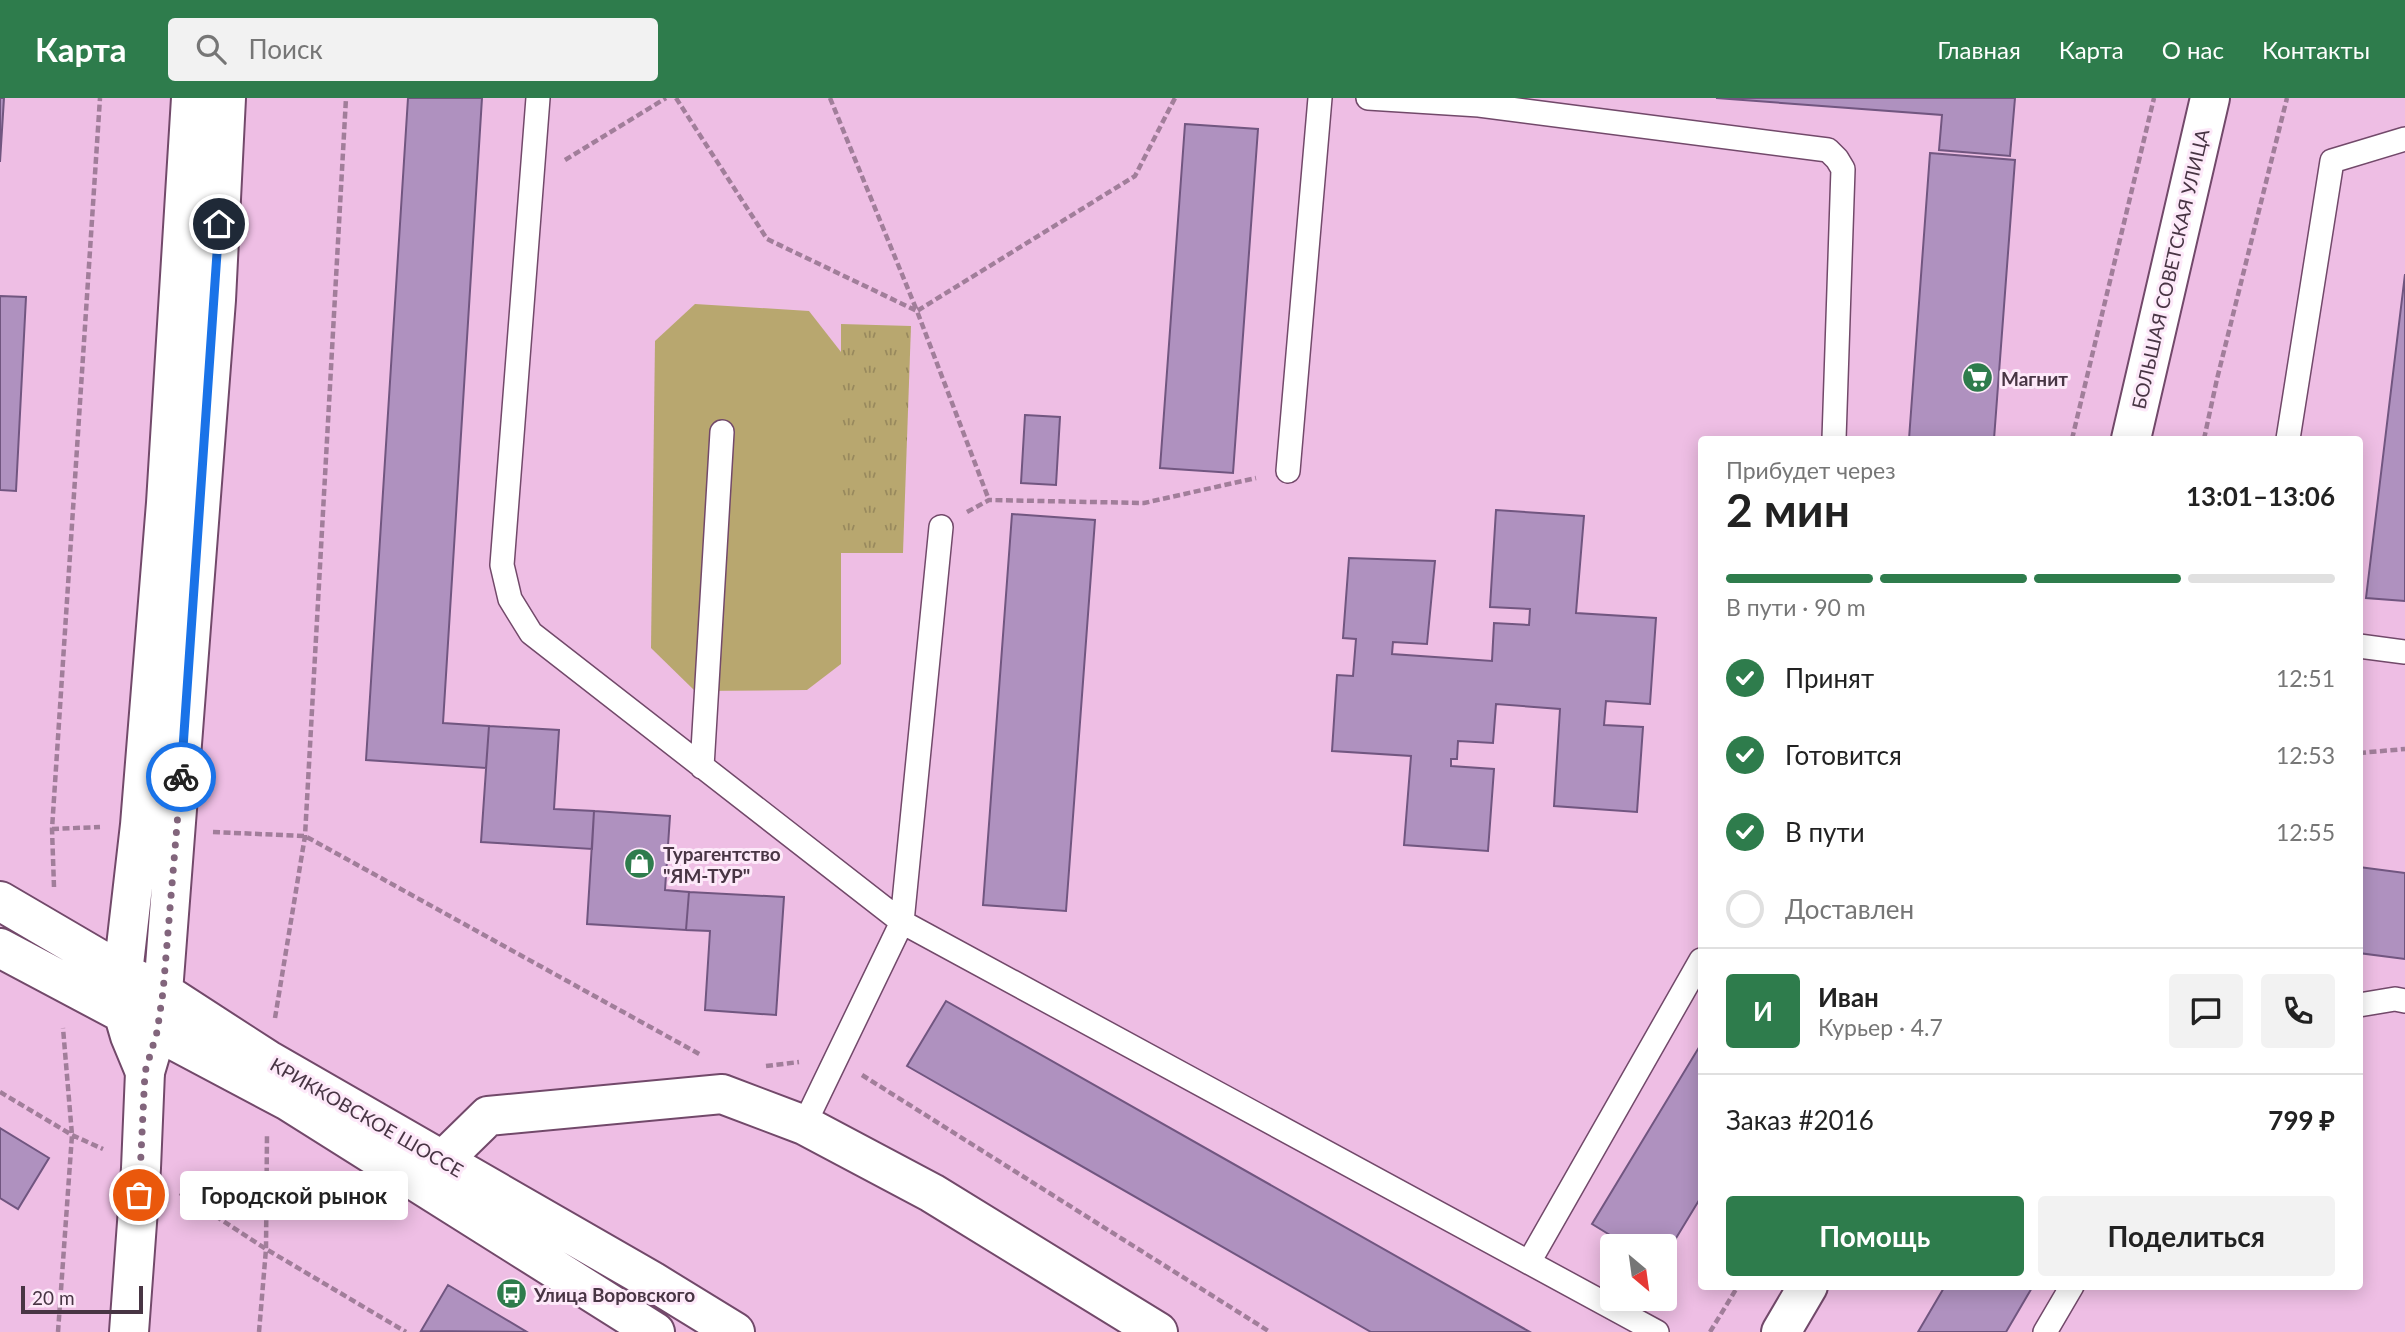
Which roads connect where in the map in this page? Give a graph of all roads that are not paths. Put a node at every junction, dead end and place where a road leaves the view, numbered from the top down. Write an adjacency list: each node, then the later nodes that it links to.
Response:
1 (191, 98): 22 (street)
2 (226, 98): 23 (street)
3 (538, 98): 17 (lane)
4 (1320, 98): 13 (lane)
5 (1368, 98): 7 (lane)
6 (2210, 98): 11 (street, БОЛЬШАЯ СОВЕТСКАЯ УЛИЦА)
7 (1494, 102): 10 (lane)
8 (2405, 139): 12 (lane)
9 (722, 432): 17 (lane)
10 (1834, 436)
11 (2132, 436)
12 (2288, 436)
13 (1288, 471)
14 (941, 527): 19 (lane)
15 (2363, 647): 16 (lane)
16 (2405, 652)
17 (702, 767): 19 (lane)
18 (0, 901): 22 (street, КРИККОВСКОЕ ШОССЕ)
19 (902, 922): 30 (lane); 32 (lane)
20 (0, 948): 26 (street)
21 (1698, 965): 32 (lane)
22 (123, 973): 23 (street, КРИККОВСКОЕ ШОССЕ); 26 (street)
23 (163, 992): 27 (street); 29 (street, КРИККОВСКОЕ ШОССЕ)
24 (2405, 1001): 25 (lane)
25 (2363, 1004)
26 (123, 1012): 27 (street); 28 (street)
27 (157, 1032): 28 (street); 29 (street)
28 (145, 1072): 35 (street)
29 (268, 1075): 31 (street, КРИККОВСКОЕ ШОССЕ); 36 (street)
30 (804, 1125): 31 (street); 38 (street)
31 (442, 1161): 37 (street, КРИККОВСКОЕ ШОССЕ)
32 (1529, 1262): 39 (lane)
33 (1806, 1290): 40 (street)
34 (2070, 1290): 41 (lane)
35 (129, 1332)
36 (655, 1332)
37 (735, 1332)
38 (1158, 1332)
39 (1657, 1332)
40 (1781, 1332)
41 (2045, 1332)

